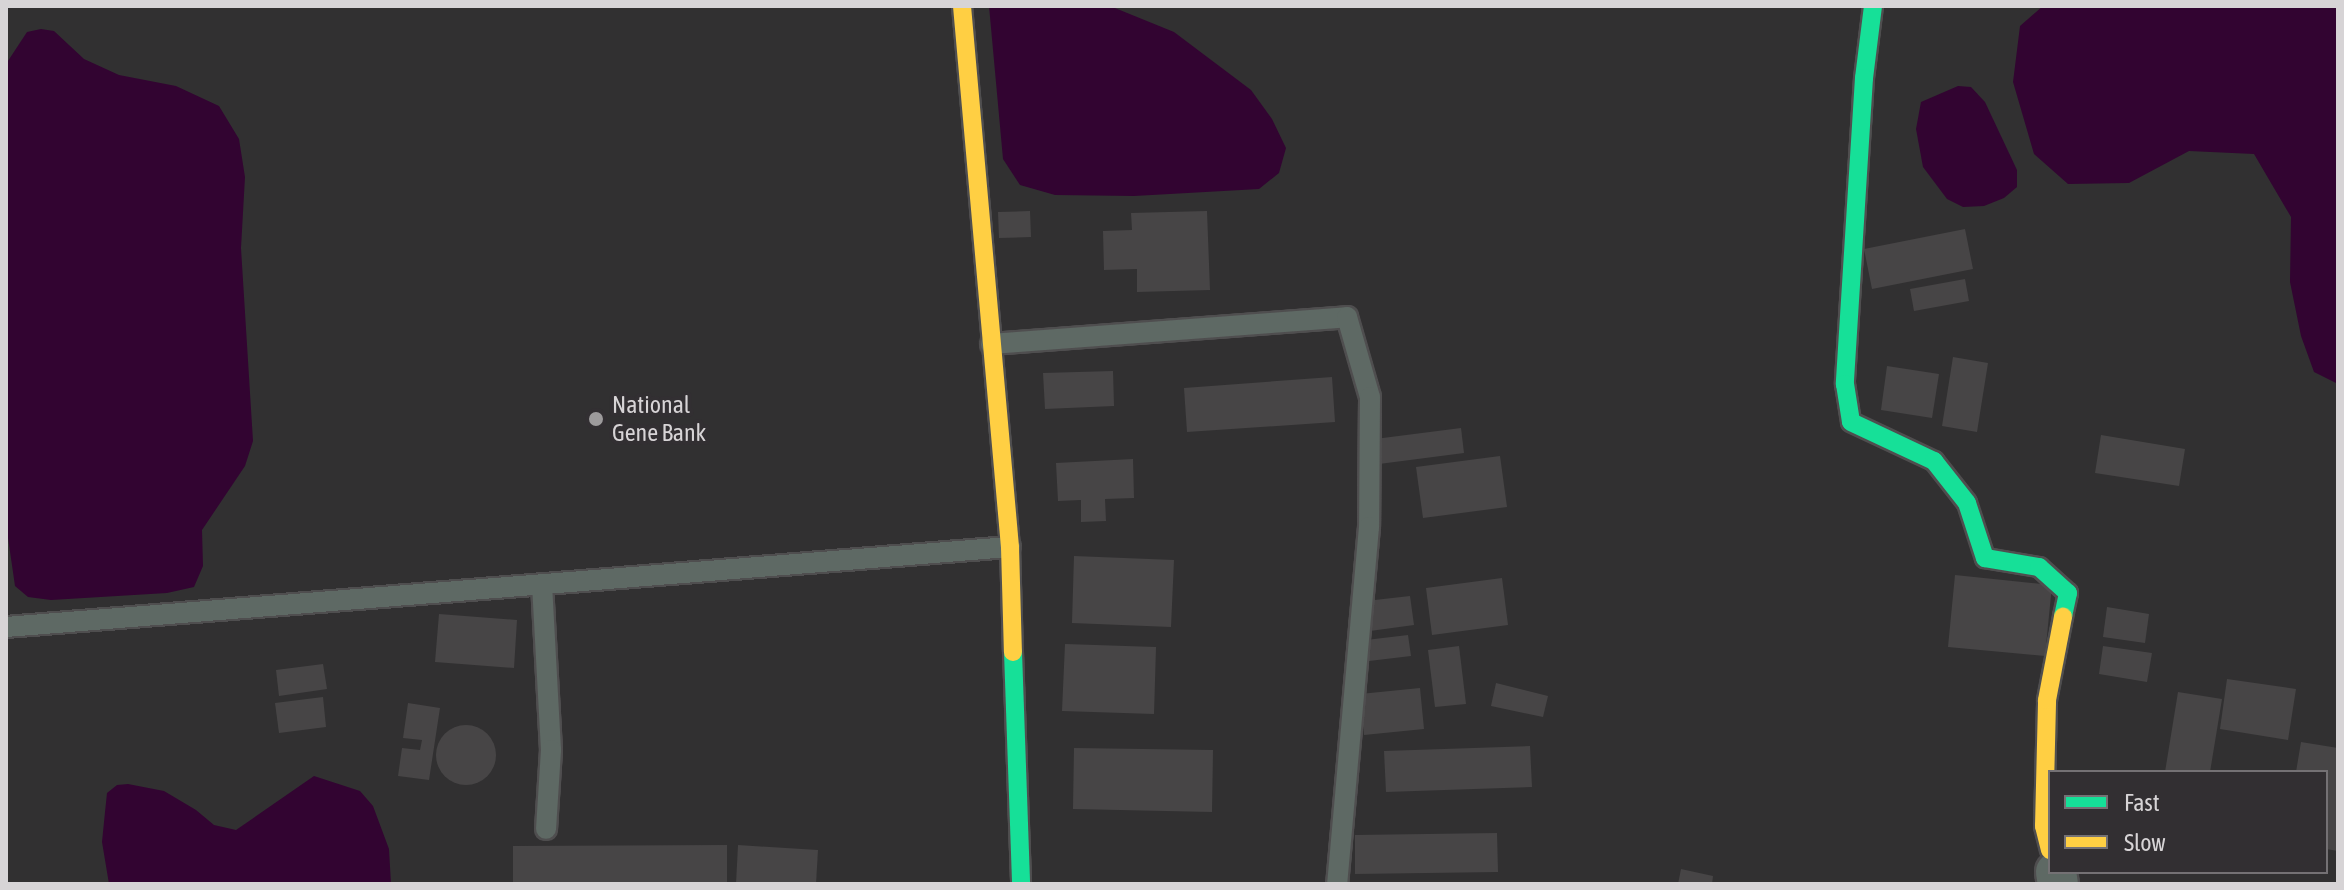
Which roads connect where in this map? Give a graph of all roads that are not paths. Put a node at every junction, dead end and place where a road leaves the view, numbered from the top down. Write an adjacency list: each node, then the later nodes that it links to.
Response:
1 (962, 6): 3 (street)
2 (1873, 6): 8 (street)
3 (991, 344): 4 (street); 10 (lane)
4 (1010, 547): 5 (lane); 9 (street)
5 (542, 584): 6 (lane); 7 (lane)
6 (6, 627)
7 (546, 829)
8 (2048, 842)
9 (1021, 884)
10 (1337, 884)

